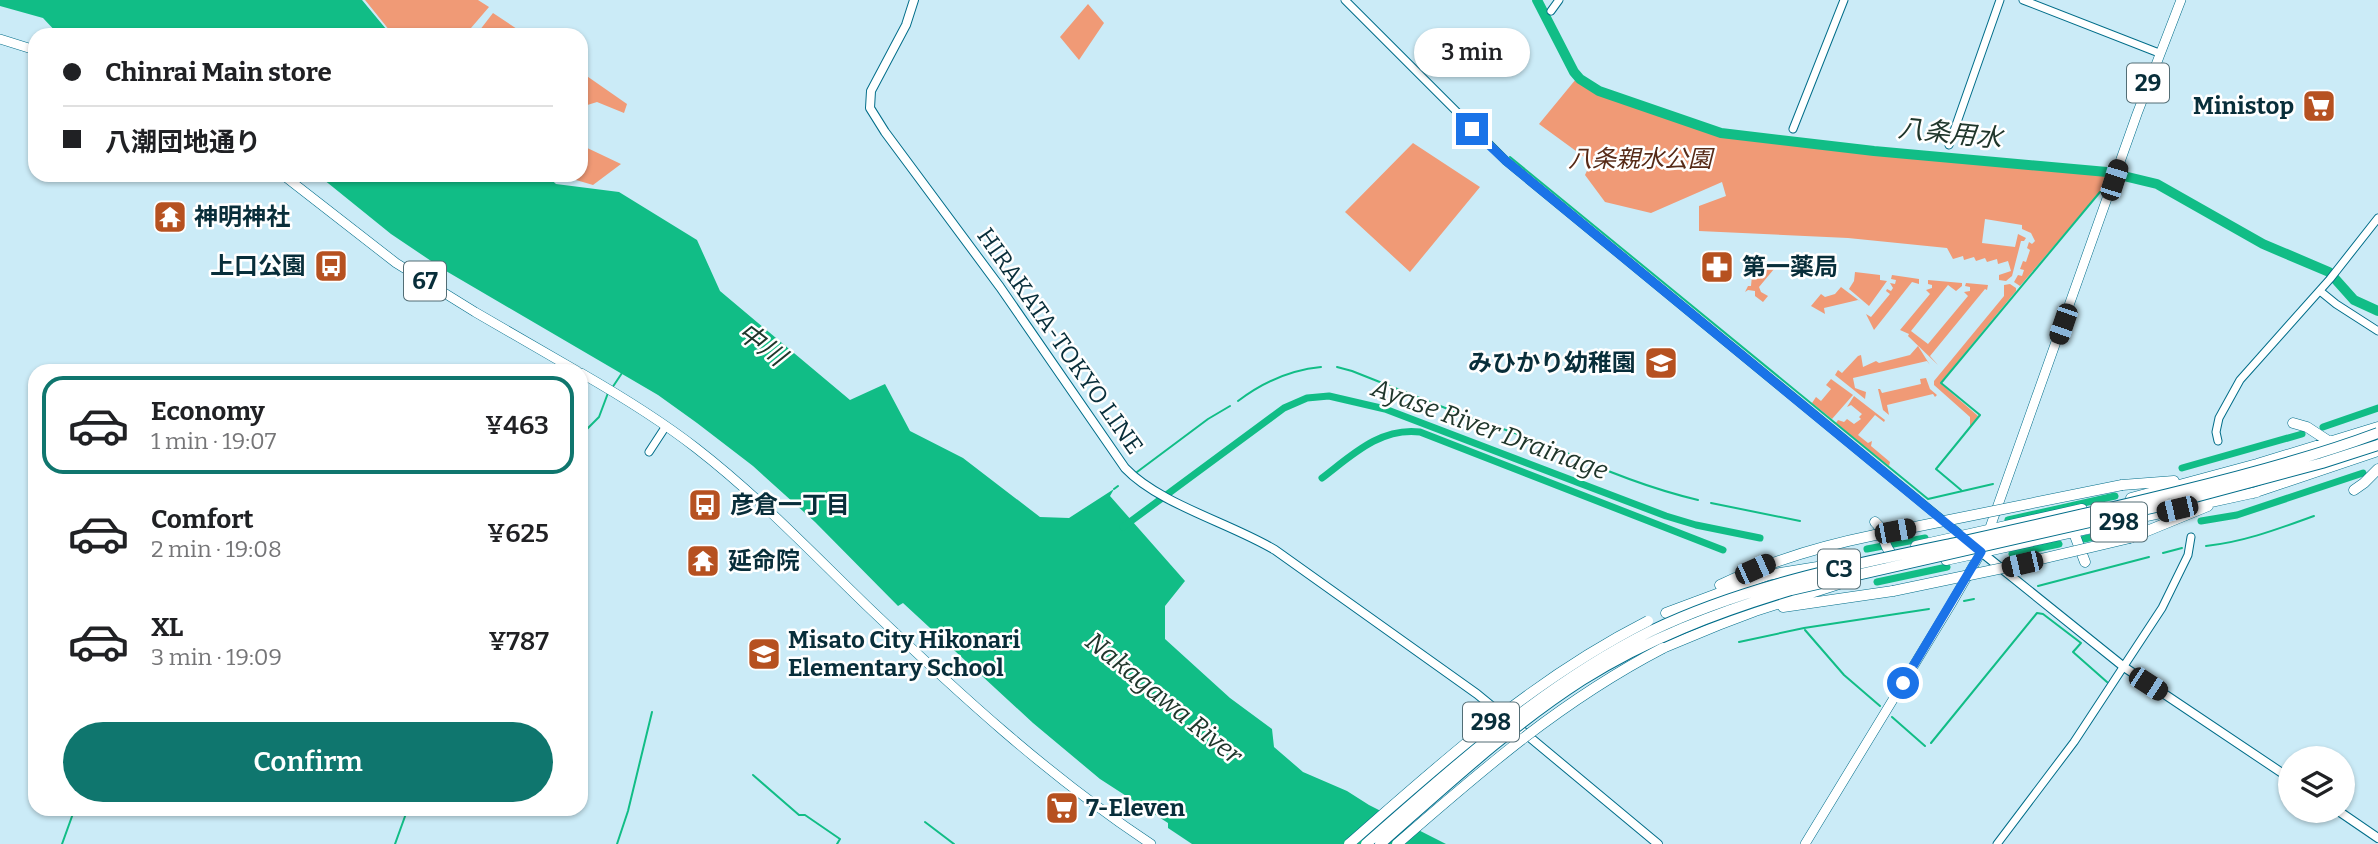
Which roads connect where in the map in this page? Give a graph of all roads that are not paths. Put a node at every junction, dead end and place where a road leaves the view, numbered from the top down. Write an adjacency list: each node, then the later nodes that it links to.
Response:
1 (914, 0): 52 (main road, HIRAKATA-TOKYO LINE)
2 (1345, 0): 36 (street)
3 (1559, 0): 8 (street)
4 (1844, 0): 12 (street)
5 (2000, 0): 13 (street)
6 (2023, 0): 11 (street)
7 (2181, 0): 11 (main road, 29)
8 (1551, 11)
9 (0, 39): 10 (main road)
10 (28, 48)
11 (2159, 53): 34 (main road, 29)
12 (1793, 129)
13 (1949, 145)
14 (292, 182): 18 (main road, 67)
15 (2378, 218): 16 (street)
16 (2320, 291): 17 (street); 24 (street)
17 (2378, 331)
18 (565, 364)
19 (588, 378): 21 (main road, 67)
20 (2293, 423): 25 (highway)
21 (666, 426): 28 (street); 47 (main road, 67)
22 (2378, 427): 25 (highway, 298)
23 (2378, 433): 49 (highway, C3, bridge)
24 (2218, 441)
25 (2330, 442): 30 (highway, 298)
26 (2378, 445): 50 (highway, C3, bridge)
27 (2378, 451): 32 (highway, 298)
28 (649, 452)
29 (2378, 469): 31 (highway)
30 (2196, 480): 34 (highway, 298); 41 (highway, 298, bridge)
31 (2354, 490)
32 (2257, 492): 35 (highway, 298); 42 (highway, 298, bridge)
33 (1875, 522): 38 (highway)
34 (1990, 530): 36 (highway, 298); 39 (main road, 29)
35 (2074, 533): 39 (highway, 298); 40 (highway)
36 (1961, 536): 38 (highway, 298); 39 (street)
37 (2191, 537): 43 (street)
38 (1890, 552): 41 (highway, 298)
39 (1981, 552): 42 (highway, 298); 43 (main road); 53 (main road, 29)
40 (2085, 562)
41 (1666, 612): 48 (highway, 298, bridge)
42 (1718, 625): 51 (highway, 298, bridge)
43 (2124, 667): 44 (main road); 54 (street)
44 (2278, 770)
45 (2355, 822): 46 (main road)
46 (2378, 838)
47 (1151, 844)
48 (1349, 844)
49 (1366, 844)
50 (1380, 844)
51 (1397, 844)
52 (1658, 844)
53 (1805, 844)
54 (1997, 844)

